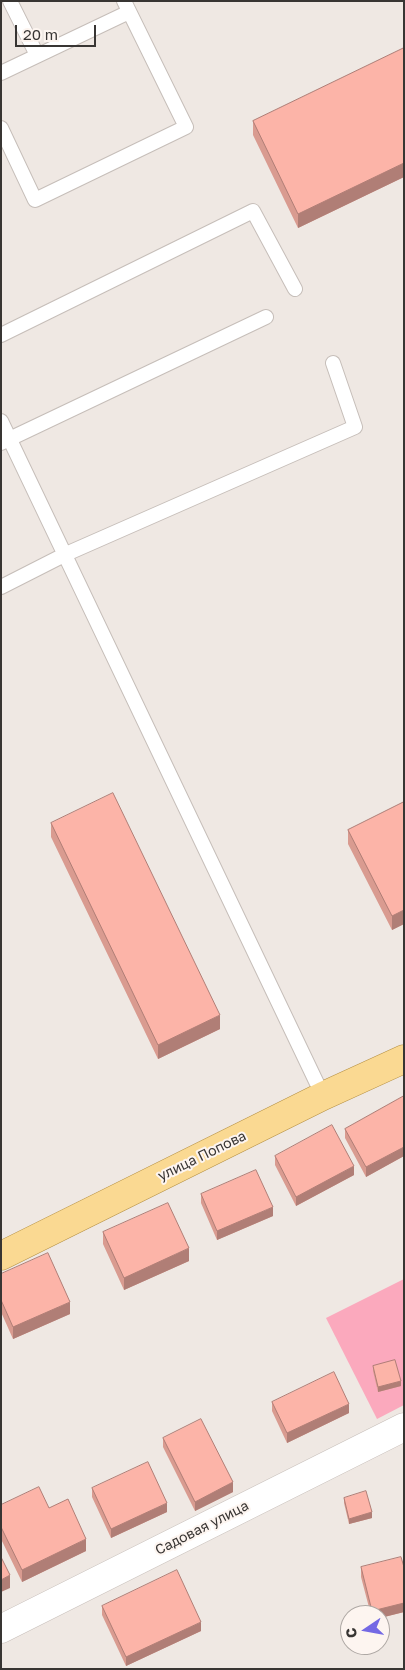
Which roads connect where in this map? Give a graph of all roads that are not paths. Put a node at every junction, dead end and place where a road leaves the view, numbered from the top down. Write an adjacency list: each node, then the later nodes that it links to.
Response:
1 (10, 1): 3 (lane)
2 (126, 7): 3 (lane); 5 (lane)
3 (37, 55): 4 (lane)
4 (1, 73)
5 (1, 128)
6 (295, 289): 8 (lane)
7 (266, 317): 11 (lane)
8 (1, 335)
9 (333, 363): 12 (lane)
10 (1, 421): 11 (lane)
11 (5, 441): 12 (lane)
12 (66, 554): 13 (lane); 15 (lane)
13 (1, 587)
14 (404, 1059): 15 (main road, улица Попова)
15 (323, 1096): 16 (main road, улица Попова)
16 (1, 1256)
17 (404, 1427): 18 (street, Садовая улица)
18 (1, 1630)

